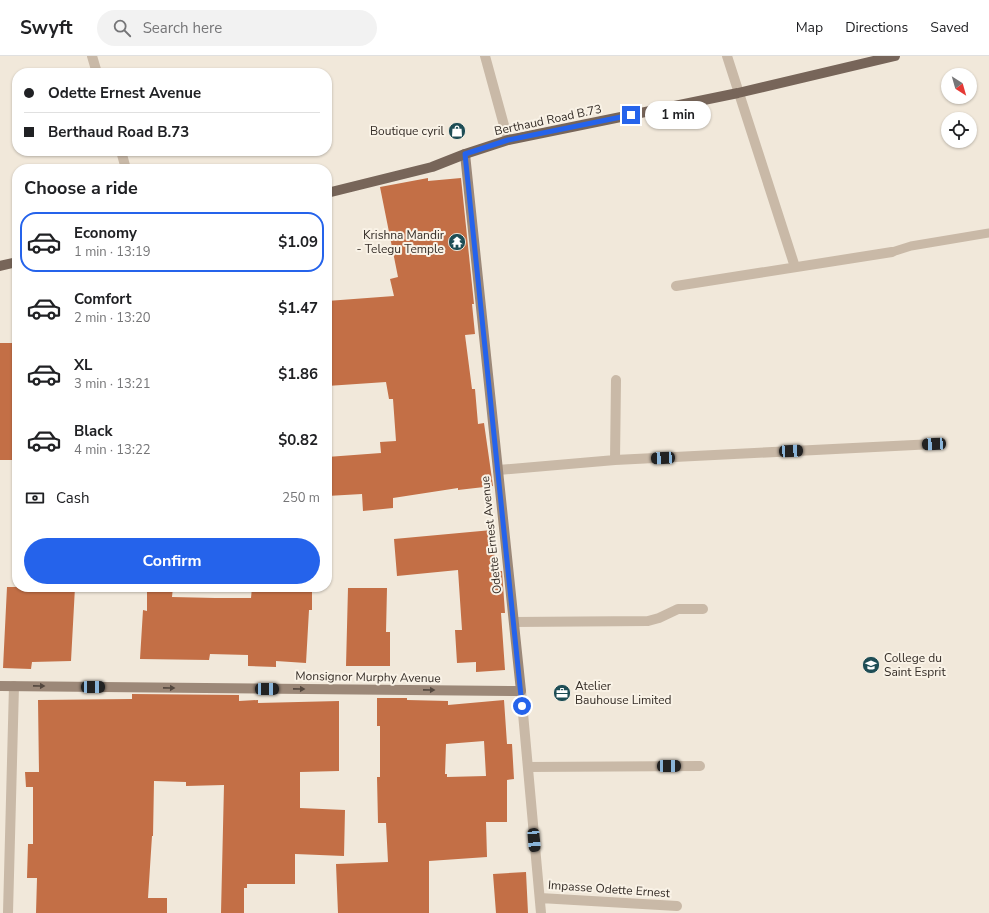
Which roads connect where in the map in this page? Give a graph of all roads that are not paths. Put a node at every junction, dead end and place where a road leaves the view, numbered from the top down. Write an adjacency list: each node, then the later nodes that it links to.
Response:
1 (92, 56): 6 (street)
2 (486, 56): 8 (street)
3 (727, 56): 7 (street)
4 (895, 56): 5 (main road, Berthaud Road B.73)
5 (871, 58): 7 (main road, Berthaud Road B.73)
6 (96, 68)
7 (738, 93): 8 (main road, Berthaud Road B.73); 15 (street)
8 (508, 140): 9 (main road, Berthaud Road B.73)
9 (465, 154): 10 (main road, Berthaud Road B.73); 20 (street, Odette Ernest Avenue)
10 (332, 192)
11 (989, 233): 12 (lane)
12 (892, 252): 15 (street)
13 (12, 263): 14 (main road)
14 (0, 266)
15 (795, 267): 16 (street)
16 (676, 286)
17 (616, 380): 19 (street)
18 (934, 444): 19 (street)
19 (615, 460): 20 (street)
20 (498, 470): 22 (street, Odette Ernest Avenue)
21 (703, 609): 22 (street)
22 (514, 622): 25 (street, Odette Ernest Avenue)
23 (0, 686): 24 (street, Monsignor Murphy Avenue)
24 (14, 686): 25 (street, Monsignor Murphy Avenue, one-way to 25); 30 (street)
25 (521, 691): 27 (street, Odette Ernest Avenue)
26 (700, 766): 27 (street)
27 (528, 767): 28 (street, Odette Ernest Avenue)
28 (540, 898): 29 (street, Impasse Odette Ernest); 31 (street, Odette Ernest Avenue)
29 (677, 906)
30 (8, 913)
31 (541, 913)

